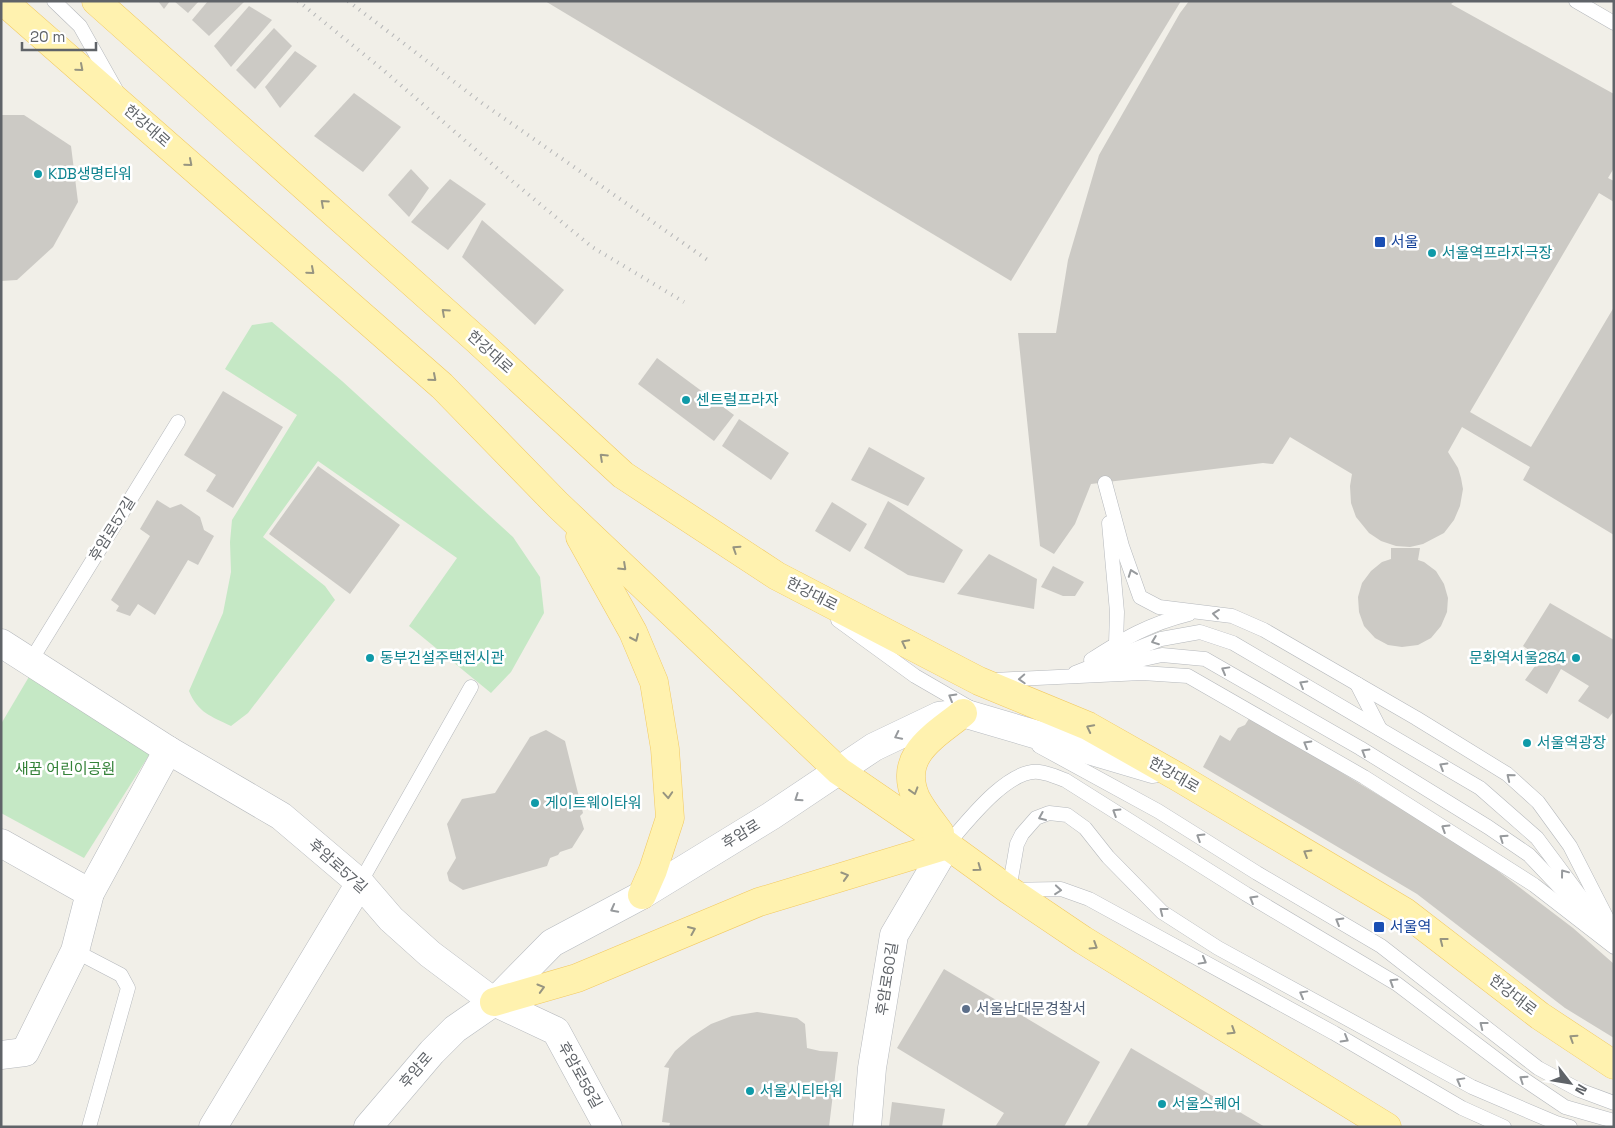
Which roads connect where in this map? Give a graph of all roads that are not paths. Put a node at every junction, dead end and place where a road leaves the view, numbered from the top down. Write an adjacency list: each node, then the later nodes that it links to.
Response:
1 (3, 1): 6 (main road, 한강대로, one-way to 6)
2 (54, 1): 6 (lane)
3 (96, 1): 9 (main road, 한강대로, one-way to 3)
4 (1576, 1): 5 (lane)
5 (1614, 23)
6 (126, 108): 8 (main road, 한강대로, one-way to 8)
7 (178, 422): 13 (lane, 후암로57길)
8 (558, 505): 22 (main road, 한강대로, one-way to 22); 29 (main road, one-way to 29)
9 (777, 576): 15 (main road, 한강대로, one-way to 9); 19 (lane, one-way to 9)
10 (1196, 612): 12 (lane); 12 (lane, one-way to 12); 16 (lane, one-way to 10)
11 (1, 644): 13 (street, 후암로57길)
12 (1116, 644): 14 (lane)
13 (30, 662): 21 (street, 후암로57길)
14 (1066, 677): 15 (lane, one-way to 15); 20 (lane, one-way to 14); 31 (lane, one-way to 14); 31 (lane, one-way to 14)
15 (980, 681): 23 (main road, 한강대로, one-way to 15)
16 (1357, 684): 20 (lane); 30 (lane, one-way to 16)
17 (471, 687): 26 (lane)
18 (963, 713): 19 (street, 후암로); 22 (street, 후암로, one-way to 22); 25 (main road, one-way to 25)
19 (992, 721): 23 (street, 후암로); 36 (lane, one-way to 19)
20 (1381, 730): 31 (lane, one-way to 20)
21 (168, 750): 26 (street, 후암로57길); 28 (street)
22 (838, 771): 25 (main road, 한강대로); 29 (street, 후암로, one-way to 29)
23 (1178, 777): 35 (main road, 한강대로, one-way to 23)
24 (1, 843): 28 (street)
25 (947, 845): 27 (main road, 한강대로, one-way to 27); 33 (main road, one-way to 25); 37 (lane, one-way to 25); 42 (street, 후암로60길)
26 (360, 883): 33 (street, 후암로57길); 39 (street)
27 (1009, 890): 43 (main road, 한강대로, one-way to 43); 44 (lane, one-way to 44); 45 (lane, one-way to 27)
28 (90, 893): 32 (street)
29 (642, 895): 33 (street, 후암로, one-way to 33)
30 (1614, 932)
31 (1614, 944)
32 (75, 951): 34 (street); 38 (lane)
33 (494, 1002): 40 (street, 후암로); 41 (street, 후암로58길)
34 (1, 1055)
35 (1614, 1065)
36 (1614, 1104)
37 (1614, 1121)
38 (89, 1127)
39 (213, 1127)
40 (368, 1127)
41 (608, 1127)
42 (866, 1127)
43 (1387, 1127)
44 (1504, 1127)
45 (1570, 1127)

